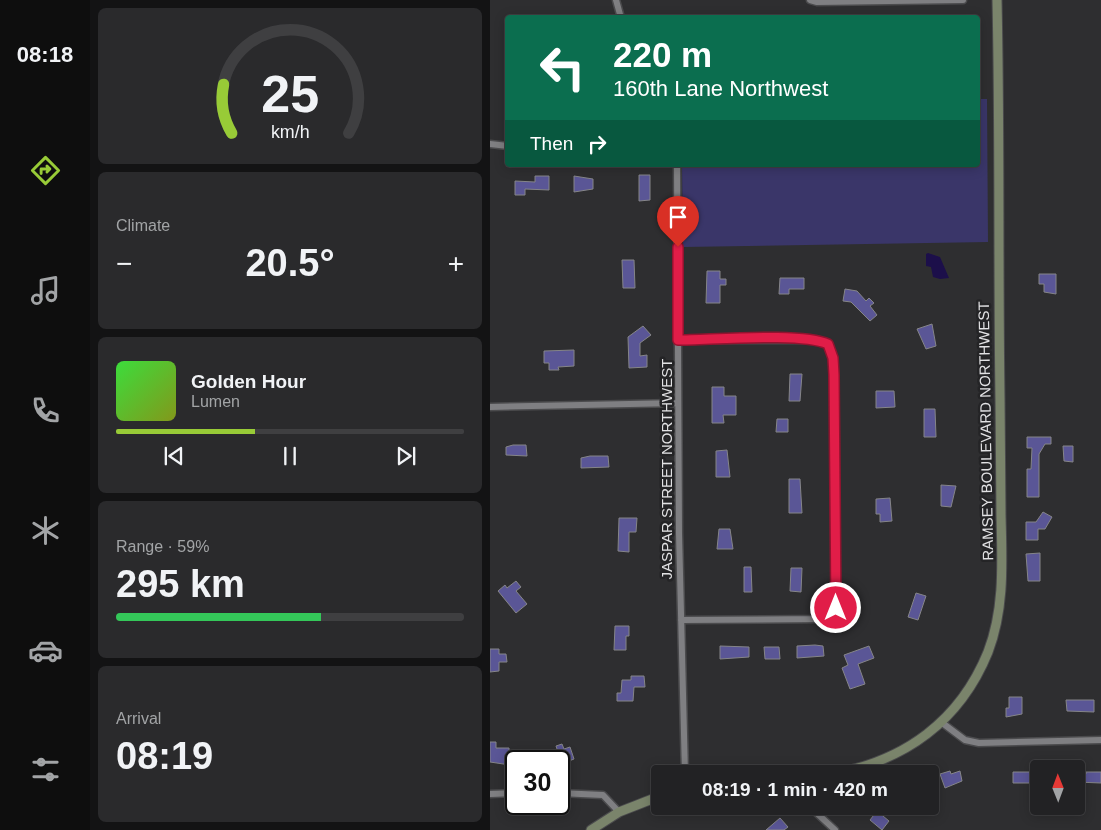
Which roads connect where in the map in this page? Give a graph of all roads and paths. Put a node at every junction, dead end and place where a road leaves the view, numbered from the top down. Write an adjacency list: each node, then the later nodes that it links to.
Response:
1 (616, 0): 5 (street)
2 (810, 0): 3 (street)
3 (963, 0)
4 (997, 0): 13 (street, RAMSEY BOULEVARD NORTHWEST)
5 (620, 15)
6 (490, 144): 7 (street)
7 (505, 146)
8 (677, 167): 9 (street, JASPAR STREET NORTHWEST)
9 (678, 340): 10 (street, JASPAR STREET NORTHWEST); 12 (street)
10 (678, 403): 11 (street); 12 (street, JASPAR STREET NORTHWEST)
11 (490, 407)
12 (681, 620): 15 (street, JASPAR STREET NORTHWEST)
13 (942, 722): 14 (street); 16 (street, RAMSEY BOULEVARD NORTHWEST)
14 (1101, 740)
15 (685, 765)
16 (870, 765)
17 (490, 794): 18 (street)
18 (505, 794)
19 (570, 794): 21 (street)
20 (651, 800): 21 (street)
21 (619, 812): 23 (street)
22 (819, 815): 24 (street)
23 (591, 830)
24 (835, 830)

